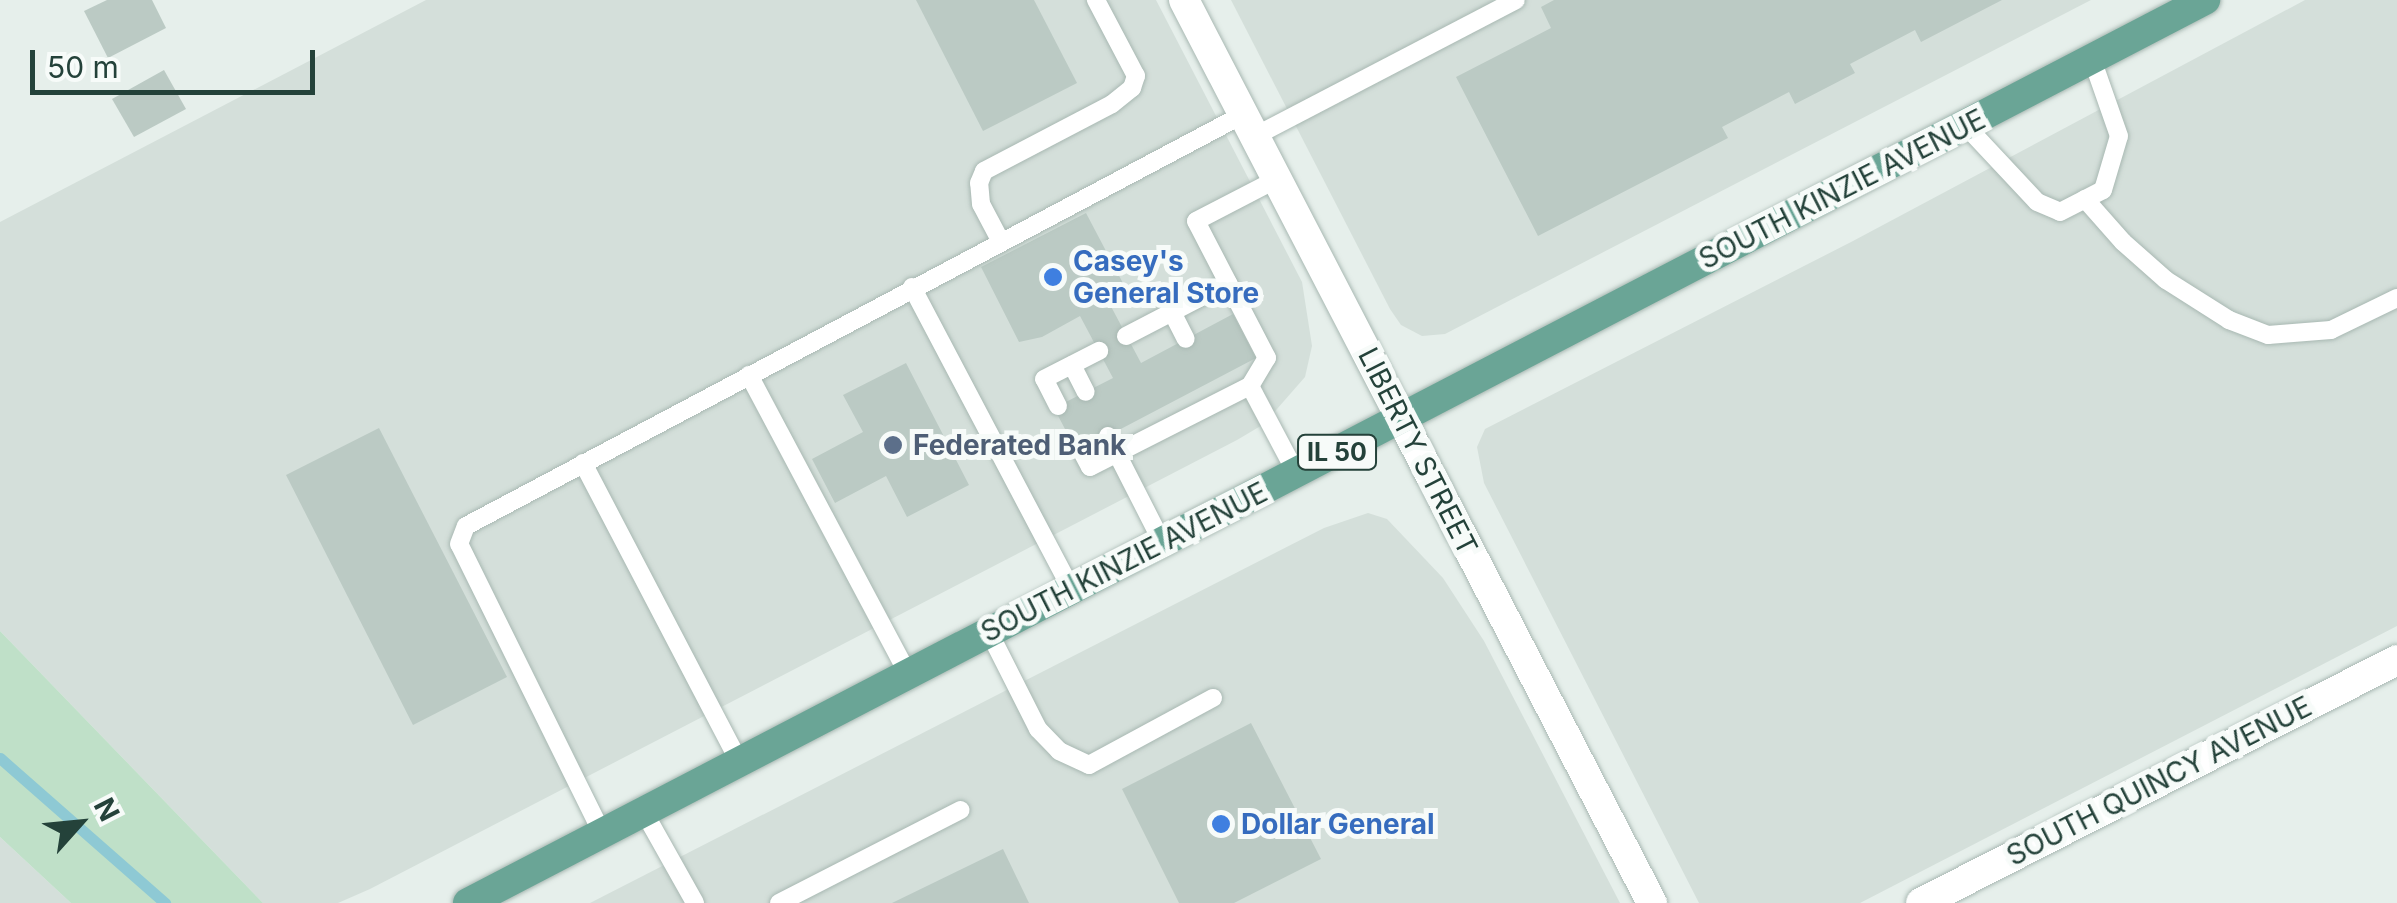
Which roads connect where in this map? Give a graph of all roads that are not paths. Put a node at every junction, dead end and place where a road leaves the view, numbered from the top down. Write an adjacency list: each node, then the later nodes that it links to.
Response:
1 (1096, 0): 10 (lane)
2 (1184, 0): 7 (street, LIBERTY STREET)
3 (1516, 0): 7 (lane)
4 (2205, 0): 5 (main road, SOUTH KINZIE AVENUE / IL 50)
5 (2092, 59): 6 (main road, SOUTH KINZIE AVENUE / IL 50); 9 (lane)
6 (1966, 124): 9 (lane); 25 (main road, SOUTH KINZIE AVENUE / IL 50)
7 (1249, 125): 8 (street, LIBERTY STREET); 10 (lane)
8 (1278, 180): 11 (lane); 25 (street, LIBERTY STREET)
9 (2085, 199): 13 (lane)
10 (1000, 240): 12 (lane)
11 (1228, 284): 14 (lane); 21 (lane)
12 (912, 287): 19 (lane); 31 (lane)
13 (2397, 298)
14 (1172, 312): 15 (lane); 16 (lane)
15 (1126, 336)
16 (1186, 338)
17 (1099, 351): 18 (lane)
18 (1072, 365): 22 (lane); 24 (lane)
19 (748, 375): 28 (lane); 34 (lane)
20 (1209, 383): 23 (lane)
21 (1250, 386): 23 (lane); 29 (lane)
22 (1086, 392)
23 (1218, 402): 26 (lane)
24 (1058, 406)
25 (1401, 418): 29 (main road, SOUTH KINZIE AVENUE / IL 50); 43 (street, LIBERTY STREET)
26 (1112, 444): 27 (lane); 30 (lane)
27 (1081, 450)
28 (583, 463): 36 (lane); 39 (lane)
29 (1296, 472): 30 (main road, SOUTH KINZIE AVENUE / IL 50)
30 (1162, 542): 31 (main road, SOUTH KINZIE AVENUE / IL 50)
31 (1071, 590): 32 (main road, SOUTH KINZIE AVENUE / IL 50)
32 (989, 632): 34 (main road, SOUTH KINZIE AVENUE / IL 50); 35 (lane)
33 (2397, 660): 44 (street, SOUTH QUINCY AVENUE)
34 (908, 674): 36 (main road, SOUTH KINZIE AVENUE / IL 50)
35 (1214, 698)
36 (739, 761): 38 (main road, SOUTH KINZIE AVENUE / IL 50)
37 (961, 810): 42 (lane)
38 (644, 812): 39 (main road, SOUTH KINZIE AVENUE / IL 50); 41 (lane)
39 (602, 833): 40 (main road, SOUTH KINZIE AVENUE / IL 50)
40 (468, 903)
41 (696, 903)
42 (779, 903)
43 (1652, 903)
44 (1921, 903)

